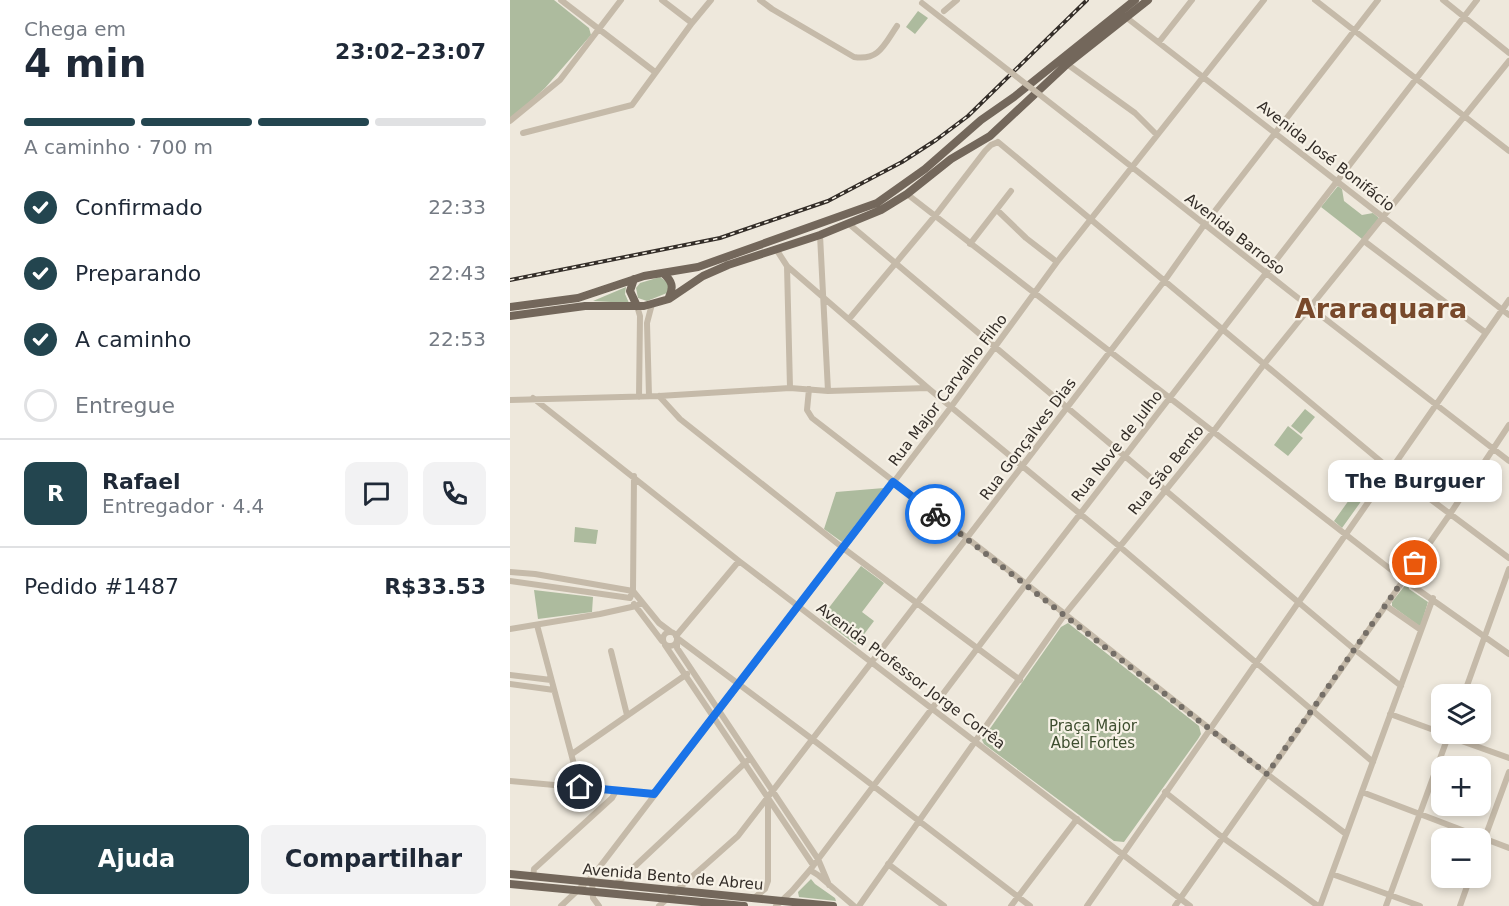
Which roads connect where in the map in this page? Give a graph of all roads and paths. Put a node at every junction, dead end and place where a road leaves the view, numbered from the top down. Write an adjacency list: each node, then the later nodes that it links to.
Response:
1 (561, 0): 21 (street)
2 (621, 0): 21 (street)
3 (662, 0): 19 (street)
4 (711, 0): 19 (street)
5 (760, 0): 20 (street)
6 (957, 0): 16 (street)
7 (1148, 0): 18 (main road)
8 (1192, 0): 23 (street)
9 (1264, 0): 28 (street, Rua Major Carvalho Filho)
10 (1315, 0): 22 (street)
11 (1378, 0): 22 (street, Rua Gonçalves Dias)
12 (1443, 0): 17 (street)
13 (1477, 0): 17 (street, Rua Nove de Julho)
14 (920, 1): 42 (street, Avenida Barroso, bridge)
15 (1132, 1): 30 (main road)
16 (944, 11)
17 (1464, 17): 24 (street); 29 (street, Rua Nove de Julho)
18 (1127, 18): 23 (street, Avenida José Bonifácio); 26 (main road)
19 (692, 23): 27 (street)
20 (897, 27)
21 (599, 30): 27 (street); 32 (street)
22 (1355, 31): 29 (street); 35 (street, Rua Gonçalves Dias)
23 (1159, 42): 28 (street, Avenida José Bonifácio)
24 (1509, 53)
25 (1509, 61): 31 (street, Rua São Bento)
26 (1067, 64): 34 (main road); 37 (street)
27 (655, 72): 36 (street)
28 (1203, 76): 35 (street, Avenida José Bonifácio); 37 (street, Rua Major Carvalho Filho)
29 (1416, 79): 31 (street); 45 (street, Rua Nove de Julho)
30 (987, 116): 33 (main road); 34 (main road)
31 (1465, 117): 40 (street); 50 (street, Rua São Bento)
32 (510, 121)
33 (975, 126): 38 (main road); 62 (main road)
34 (998, 128): 38 (main road); 39 (street)
35 (1276, 133): 45 (street, Avenida José Bonifácio); 53 (street, Rua Gonçalves Dias)
36 (523, 134)
37 (1156, 135): 43 (street, Rua Major Carvalho Filho)
38 (979, 141): 41 (street); 47 (main road)
39 (998, 142): 41 (street); 51 (street)
40 (1509, 151)
41 (982, 155): 49 (street)
42 (1119, 156): 43 (street, Avenida Barroso); 44 (street, Avenida Barroso)
43 (1139, 160): 44 (street, Rua Major Carvalho Filho)
44 (1133, 169): 51 (street, Rua Major Carvalho Filho); 53 (street, Avenida Barroso)
45 (1337, 181): 50 (street, Avenida José Bonifácio); 61 (street, Rua Nove de Julho)
46 (1011, 191): 48 (street)
47 (907, 194): 49 (street); 52 (main road)
48 (997, 210): 56 (street); 58 (street)
49 (935, 216): 56 (street); 59 (street)
50 (1383, 217): 55 (street, Rua São Bento); 73 (street, Avenida José Bonifácio)
51 (1091, 220): 58 (street, Rua Major Carvalho Filho); 64 (street)
52 (849, 224): 54 (main road); 59 (street)
53 (1204, 225): 61 (street, Avenida Barroso); 64 (street, Rua Gonçalves Dias)
54 (820, 235): 57 (main road); 66 (street)
55 (1364, 241): 72 (street, Rua São Bento); 78 (street)
56 (970, 244): 65 (street)
57 (776, 249): 60 (street); 67 (main road)
58 (1057, 262): 65 (street, Rua Major Carvalho Filho)
59 (896, 265): 76 (street); 79 (street)
60 (787, 266): 66 (street); 83 (street)
61 (1266, 273): 72 (street, Avenida Barroso); 77 (street, Rua Nove de Julho)
62 (664, 274): 63 (main road); 67 (main road)
63 (634, 279): 70 (main road); 71 (main road)
64 (1165, 280): 77 (street); 80 (street, Rua Gonçalves Dias)
65 (1035, 293): 79 (street, Rua Major Carvalho Filho); 80 (street)
66 (823, 297): 76 (street); 86 (street)
67 (669, 299): 69 (main road)
68 (1509, 300): 73 (street)
69 (652, 304): 70 (main road); 81 (street)
70 (637, 306): 75 (main road); 81 (street)
71 (510, 307)
72 (1310, 307): 82 (street, Rua São Bento); 94 (street, Avenida Barroso)
73 (1502, 309): 74 (street, Avenida José Bonifácio); 78 (street)
74 (1509, 315)
75 (510, 316)
76 (849, 319): 84 (street)
77 (1223, 328): 82 (street); 92 (street, Rua Nove de Julho)
78 (1486, 333): 94 (street)
79 (995, 348): 95 (street, Rua Major Carvalho Filho); 96 (street)
80 (1110, 351): 92 (street); 96 (street, Rua Gonçalves Dias)
81 (644, 354): 88 (street); 90 (street)
82 (1264, 363): 99 (street, Rua São Bento); 104 (street)
83 (790, 388): 85 (street); 87 (street)
84 (928, 388): 86 (street); 95 (street)
85 (809, 389): 86 (street); 106 (street)
86 (828, 391)
87 (673, 395): 89 (street); 97 (street)
88 (649, 396): 89 (street); 90 (street)
89 (659, 396): 97 (street)
90 (639, 397): 91 (street)
91 (533, 398): 93 (street); 105 (street, Avenida Professor Jorge Corrêa)
92 (1170, 398): 99 (street); 101 (street, Rua Nove de Julho)
93 (510, 400)
94 (1435, 404): 100 (street, Avenida Barroso); 104 (street)
95 (951, 407): 103 (street); 106 (street, Rua Major Carvalho Filho)
96 (1067, 407): 101 (street); 103 (street, Rua Gonçalves Dias)
97 (680, 419): 113 (street)
98 (1509, 425): 100 (street)
99 (1213, 432): 107 (street, Rua São Bento); 110 (street)
100 (1493, 448): 102 (street, Avenida Barroso); 109 (street)
101 (1126, 456): 107 (street); 108 (street, Rua Nove de Julho)
102 (1509, 461)
103 (1022, 466): 108 (street); 111 (street, Rua Gonçalves Dias)
104 (1390, 469): 109 (street); 110 (street)
105 (634, 476): 115 (street, Avenida Professor Jorge Corrêa); 123 (street)
106 (893, 482): 111 (street); 113 (street, Rua Major Carvalho Filho)
107 (1166, 491): 112 (street, Rua São Bento); 126 (street)
108 (1080, 514): 112 (street); 122 (street, Rua Nove de Julho)
109 (1450, 514): 114 (street); 119 (street)
110 (1345, 533): 119 (street); 126 (street)
111 (966, 538): 122 (street); 127 (street, Rua Gonçalves Dias)
112 (1119, 546): 131 (street, Rua São Bento); 143 (street)
113 (843, 548): 127 (street); 130 (street, Rua Major Carvalho Filho)
114 (1509, 558)
115 (739, 561): 130 (street, Avenida Professor Jorge Corrêa); 136 (street)
116 (1509, 569): 135 (street)
117 (510, 572): 118 (street)
118 (535, 574): 121 (street); 123 (street)
119 (1403, 579): 125 (street); 129 (street)
120 (510, 581): 121 (street)
121 (533, 583): 124 (street)
122 (1026, 584): 131 (street); 138 (street, Rua Nove de Julho)
123 (633, 591): 124 (street); 128 (street)
124 (630, 598): 128 (street)
125 (1433, 598): 134 (street); 135 (street)
126 (1298, 601): 139 (street); 143 (street)
127 (917, 603): 138 (street); 142 (street, Rua Gonçalves Dias)
128 (639, 604): 132 (street); 136 (street); 137 (street)
129 (1385, 605): 134 (street); 139 (street)
130 (799, 606): 142 (street, Avenida Professor Jorge Corrêa); 148 (street, Rua Major Carvalho Filho)
131 (1065, 614): 147 (street, Rua São Bento); 158 (street)
132 (537, 625): 133 (street); 146 (street)
133 (510, 629)
134 (1421, 630): 151 (street)
135 (1485, 636): 141 (street); 150 (street)
136 (675, 637): 137 (street); 137 (street); 144 (street); 148 (street)
137 (664, 643): 144 (street)
138 (977, 648): 147 (street); 153 (street, Rua Nove de Julho)
139 (1354, 649): 151 (street); 154 (street)
140 (611, 651): 157 (street)
141 (1509, 654)
142 (871, 662): 153 (street, Avenida Professor Jorge Corrêa); 160 (street, Rua Gonçalves Dias)
143 (1256, 663): 154 (street); 158 (street)
144 (688, 673): 155 (street); 157 (street)
145 (510, 675): 146 (street)
146 (551, 680): 152 (street)
147 (1020, 680): 161 (street, Rua São Bento)
148 (738, 683): 155 (street, Rua Major Carvalho Filho); 160 (street)
149 (510, 684): 152 (street)
150 (1468, 684)
151 (1401, 686): 156 (street)
152 (554, 690): 164 (street)
153 (931, 708): 161 (street, Avenida Professor Jorge Corrêa); 171 (street, Rua Nove de Julho)
154 (1311, 711): 167 (street); 169 (street)
155 (715, 714): 166 (street); 176 (street, Rua Major Carvalho Filho)
156 (1390, 714): 159 (street); 167 (street)
157 (627, 715): 164 (street)
158 (1210, 729): 169 (street); 174 (street)
159 (1431, 729)
160 (812, 739): 171 (street); 177 (street, Rua Gonçalves Dias)
161 (976, 741): 179 (street, Avenida Professor Jorge Corrêa); 180 (street, Rua São Bento)
162 (1442, 744): 178 (street)
163 (1472, 744): 165 (street)
164 (572, 754): 172 (street)
165 (1509, 758)
166 (747, 761): 177 (street); 196 (street)
167 (1373, 762): 175 (street)
168 (1509, 771): 182 (street)
169 (1267, 774): 183 (street); 184 (street)
170 (510, 781): 172 (street)
171 (874, 786): 180 (street); 188 (street, Rua Nove de Julho)
172 (580, 787): 173 (street)
173 (616, 791): 176 (street); 193 (street)
174 (1165, 792): 184 (street); 187 (street)
175 (1362, 792): 178 (street); 183 (street)
176 (654, 794): 194 (street, Rua Major Carvalho Filho)
177 (770, 795): 188 (street); 190 (street); 199 (street, Rua Gonçalves Dias); 205 (street)
178 (1420, 815): 181 (street); 203 (street)
179 (1077, 819): 187 (street, Avenida Professor Jorge Corrêa); 204 (street)
180 (919, 820): 189 (street, Rua São Bento); 204 (street)
181 (1455, 828)
182 (1489, 828)
183 (1346, 834): 192 (street)
184 (1222, 837): 206 (street); 223 (street)
185 (1491, 841): 186 (street)
186 (1509, 848)
187 (1123, 854): 206 (street, Avenida Professor Jorge Corrêa); 220 (street)
188 (818, 859): 190 (street, Rua Nove de Julho); 197 (street)
189 (888, 864): 216 (street, Rua São Bento); 217 (street)
190 (812, 867): 197 (street); 201 (street, Rua Nove de Julho)
191 (510, 874): 193 (main road, Avenida Bento de Abreu)
192 (1332, 874): 203 (street); 223 (street)
193 (533, 877): 194 (main road, Avenida Bento de Abreu)
194 (590, 881): 196 (main road, Avenida Bento de Abreu); 200 (street, Rua Major Carvalho Filho); 202 (street)
195 (510, 884): 200 (main road, Avenida Bento de Abreu)
196 (615, 885): 199 (main road, Avenida Bento de Abreu)
197 (829, 885): 215 (street)
198 (1466, 888): 226 (street)
199 (676, 890): 205 (main road, Avenida Bento de Abreu); 207 (street, Rua Gonçalves Dias)
200 (576, 891): 202 (main road, Avenida Bento de Abreu); 210 (street, Rua Major Carvalho Filho)
201 (792, 891): 208 (street, Rua Nove de Julho); 209 (main road)
202 (592, 892): 207 (main road, Avenida Bento de Abreu); 211 (street)
203 (1390, 895): 224 (street); 225 (street)
204 (1018, 897): 218 (street); 219 (street)
205 (754, 898): 208 (main road, Avenida Bento de Abreu)
206 (1180, 898): 221 (street); 222 (street, Avenida Professor Jorge Corrêa)
207 (667, 899): 212 (street, Rua Gonçalves Dias); 213 (main road, Avenida Bento de Abreu)
208 (778, 903): 209 (main road, Avenida Bento de Abreu)
209 (793, 904): 214 (main road, Avenida Bento de Abreu)
210 (561, 906)
211 (599, 906)
212 (659, 906)
213 (744, 906)
214 (832, 906)
215 (854, 906)
216 (859, 906)
217 (944, 906)
218 (1011, 906)
219 (1030, 906)
220 (1087, 906)
221 (1175, 906)
222 (1190, 906)
223 (1319, 906)
224 (1386, 906)
225 (1420, 906)
226 (1460, 906)

